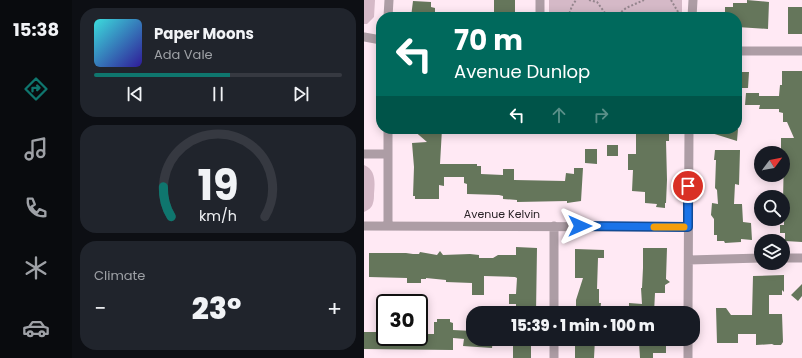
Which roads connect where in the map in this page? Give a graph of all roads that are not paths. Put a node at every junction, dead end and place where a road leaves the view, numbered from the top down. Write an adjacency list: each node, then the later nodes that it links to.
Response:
1 (388, 0): 4 (street)
2 (540, 0): 5 (street)
3 (693, 0): 6 (street)
4 (388, 12)
5 (540, 12)
6 (692, 12)
7 (364, 37): 8 (street)
8 (376, 39)
9 (742, 51): 10 (street)
10 (802, 51)
11 (388, 134): 14 (street)
12 (689, 134): 18 (street)
13 (364, 154): 14 (street)
14 (388, 154): 16 (street)
15 (364, 226): 16 (street, Avenue Kelvin)
16 (388, 226): 17 (street, Avenue Kelvin)
17 (554, 226): 18 (street, Avenue Kelvin); 23 (street)
18 (688, 227): 22 (street)
19 (754, 258): 22 (street)
20 (790, 258): 21 (street)
21 (802, 258)
22 (689, 260): 24 (street)
23 (554, 306)
24 (688, 306)
25 (554, 346): 27 (street)
26 (688, 346): 28 (street)
27 (554, 358)
28 (688, 358)

